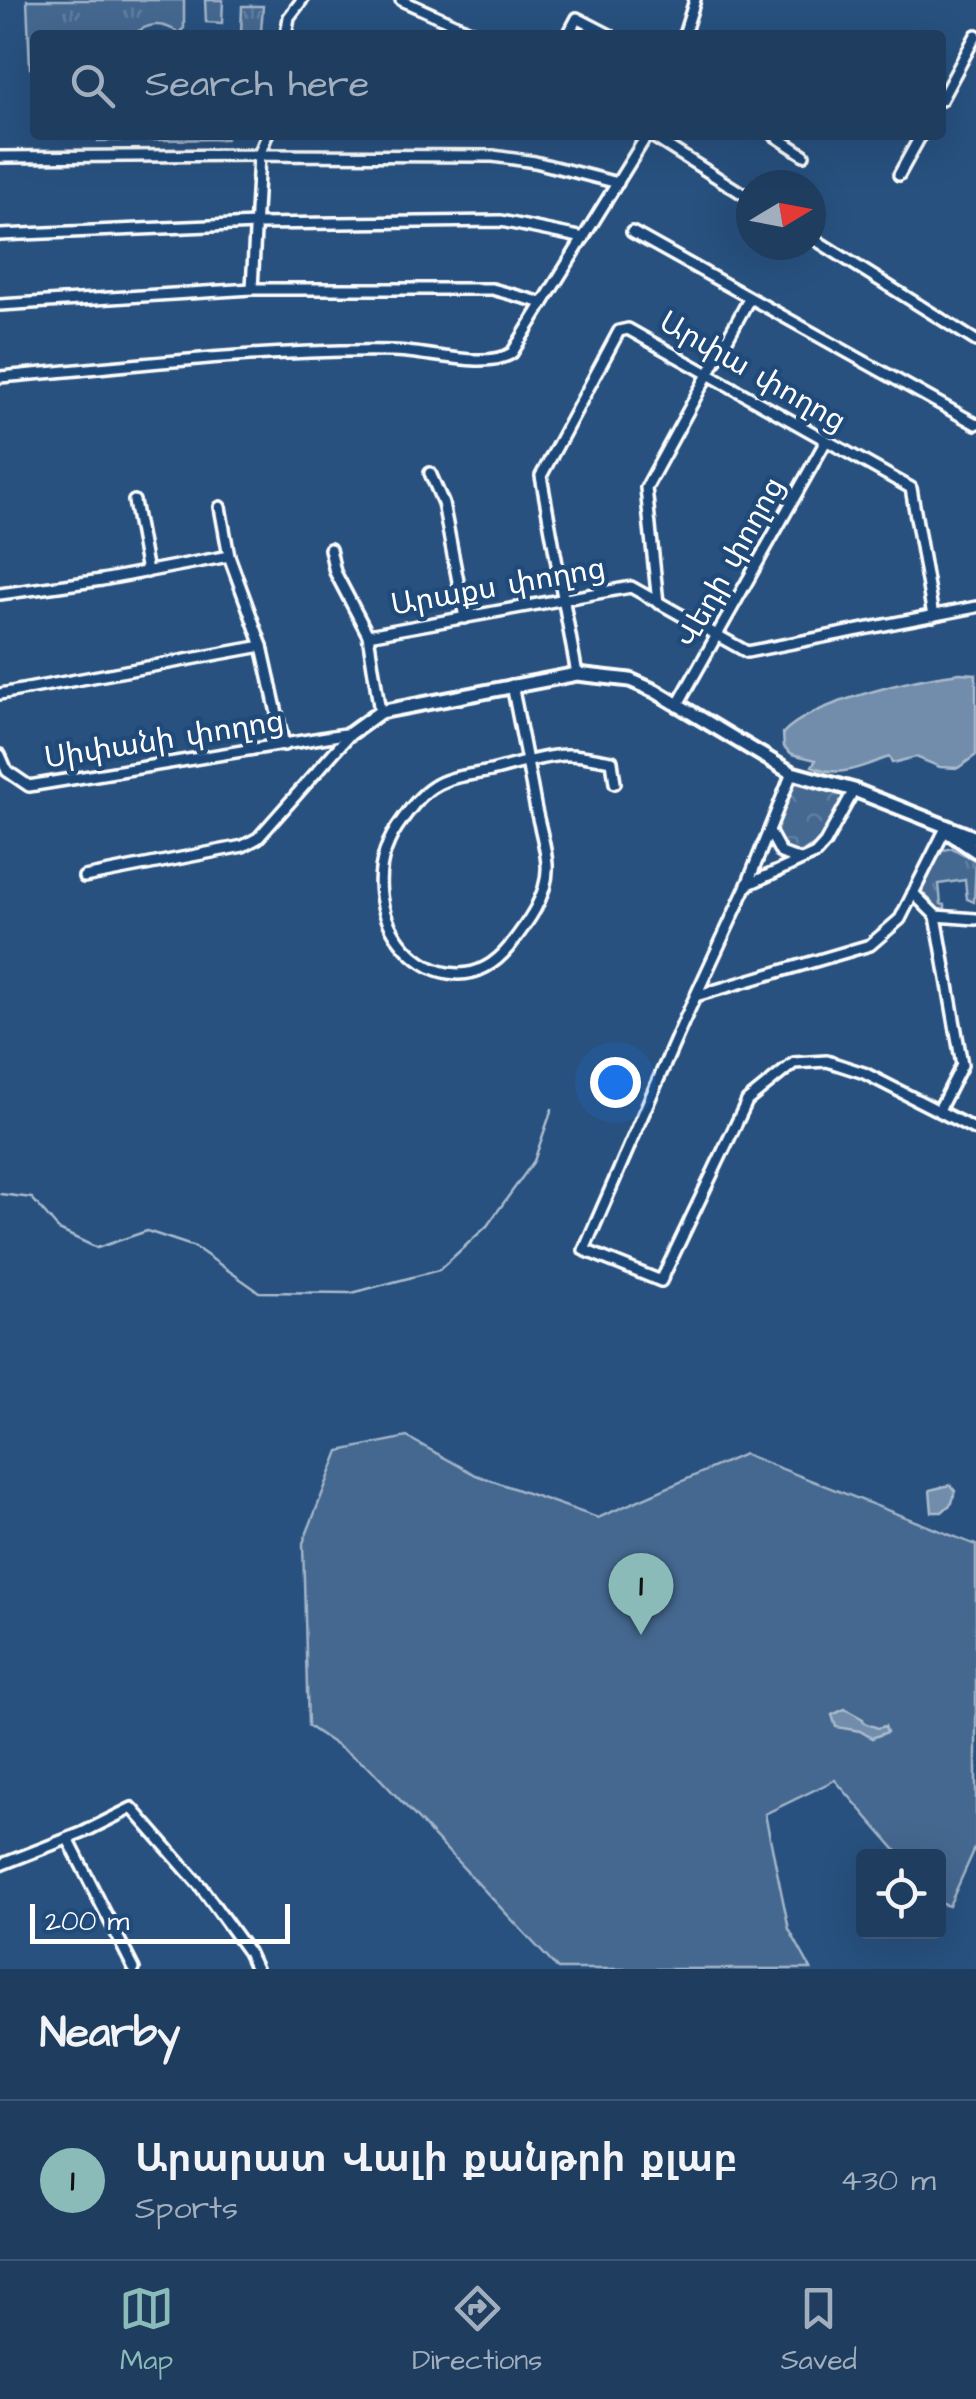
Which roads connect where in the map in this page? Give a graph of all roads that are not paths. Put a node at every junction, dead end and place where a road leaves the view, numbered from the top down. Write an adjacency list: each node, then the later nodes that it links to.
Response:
1 (302, 0): 4 (street)
2 (401, 0): 5 (street)
3 (695, 0): 8 (street)
4 (287, 30)
5 (468, 30)
6 (571, 30): 7 (street)
7 (600, 30)
8 (687, 30)
9 (976, 35): 10 (street)
10 (946, 91)
11 (265, 140): 16 (street)
12 (645, 140): 20 (street)
13 (656, 140): 21 (street)
14 (782, 140): 17 (street)
15 (918, 140): 19 (street)
16 (259, 155): 18 (street); 20 (street); 22 (street)
17 (804, 155)
18 (0, 156)
19 (900, 174)
20 (618, 183): 25 (street)
21 (736, 190)
22 (256, 224): 24 (street); 25 (street); 27 (street)
23 (632, 232): 28 (street)
24 (0, 235)
25 (584, 238): 29 (street)
26 (826, 246): 31 (street)
27 (252, 289): 29 (street); 30 (street)
28 (748, 299): 32 (street); 34 (street)
29 (543, 303): 33 (street)
30 (0, 304)
31 (976, 341)
32 (707, 374): 35 (street, Արփա փողոց); 43 (street, Արփա փողոց); 44 (street)
33 (0, 377)
34 (976, 424)
35 (826, 441): 46 (street, Արփա փողոց); 49 (street, Վեդի փողոց)
36 (430, 473): 47 (street)
37 (134, 501): 41 (street)
38 (220, 507): 40 (street)
39 (330, 549): 48 (street)
40 (229, 556): 41 (street); 50 (street)
41 (148, 572): 42 (street)
42 (0, 594)
43 (562, 599): 44 (street, Արաքս փողոց); 47 (street, Արաքս փողոց); 51 (street, Արփա փողոց)
44 (658, 603): 49 (street, Արաքս փողոց)
45 (976, 608): 46 (street, Արաքս փողոց)
46 (933, 616): 49 (street, Արաքս փողոց)
47 (465, 618): 48 (street, Արաքս փողոց)
48 (368, 636): 55 (street)
49 (718, 637): 54 (street, Վեդի փողոց)
50 (262, 646): 53 (street); 57 (street)
51 (577, 674): 52 (street); 54 (street)
52 (512, 685): 55 (street); 59 (street)
53 (0, 694)
54 (678, 706): 60 (street)
55 (380, 712): 56 (street)
56 (351, 733): 57 (street, Սիփանի փողոց); 68 (street)
57 (284, 744): 58 (street, Սիփանի փողոց)
58 (0, 755)
59 (527, 763): 59 (street); 61 (street)
60 (792, 773): 62 (street); 64 (street)
61 (614, 783)
62 (854, 790): 63 (street); 67 (street)
63 (943, 826): 65 (street); 66 (street); 70 (street)
64 (769, 830): 67 (street); 69 (street)
65 (976, 838)
66 (976, 851)
67 (800, 860): 69 (street)
68 (84, 877)
69 (747, 884): 73 (street)
70 (913, 893): 71 (street); 73 (street)
71 (936, 916): 72 (street); 75 (street)
72 (976, 919)
73 (698, 995): 76 (street)
74 (976, 1062): 75 (street)
75 (962, 1066): 76 (street)
76 (939, 1110): 77 (street)
77 (976, 1130)
78 (68, 1839): 79 (street); 80 (street); 81 (street)
79 (0, 1865)
80 (134, 1969)
81 (256, 1969)

